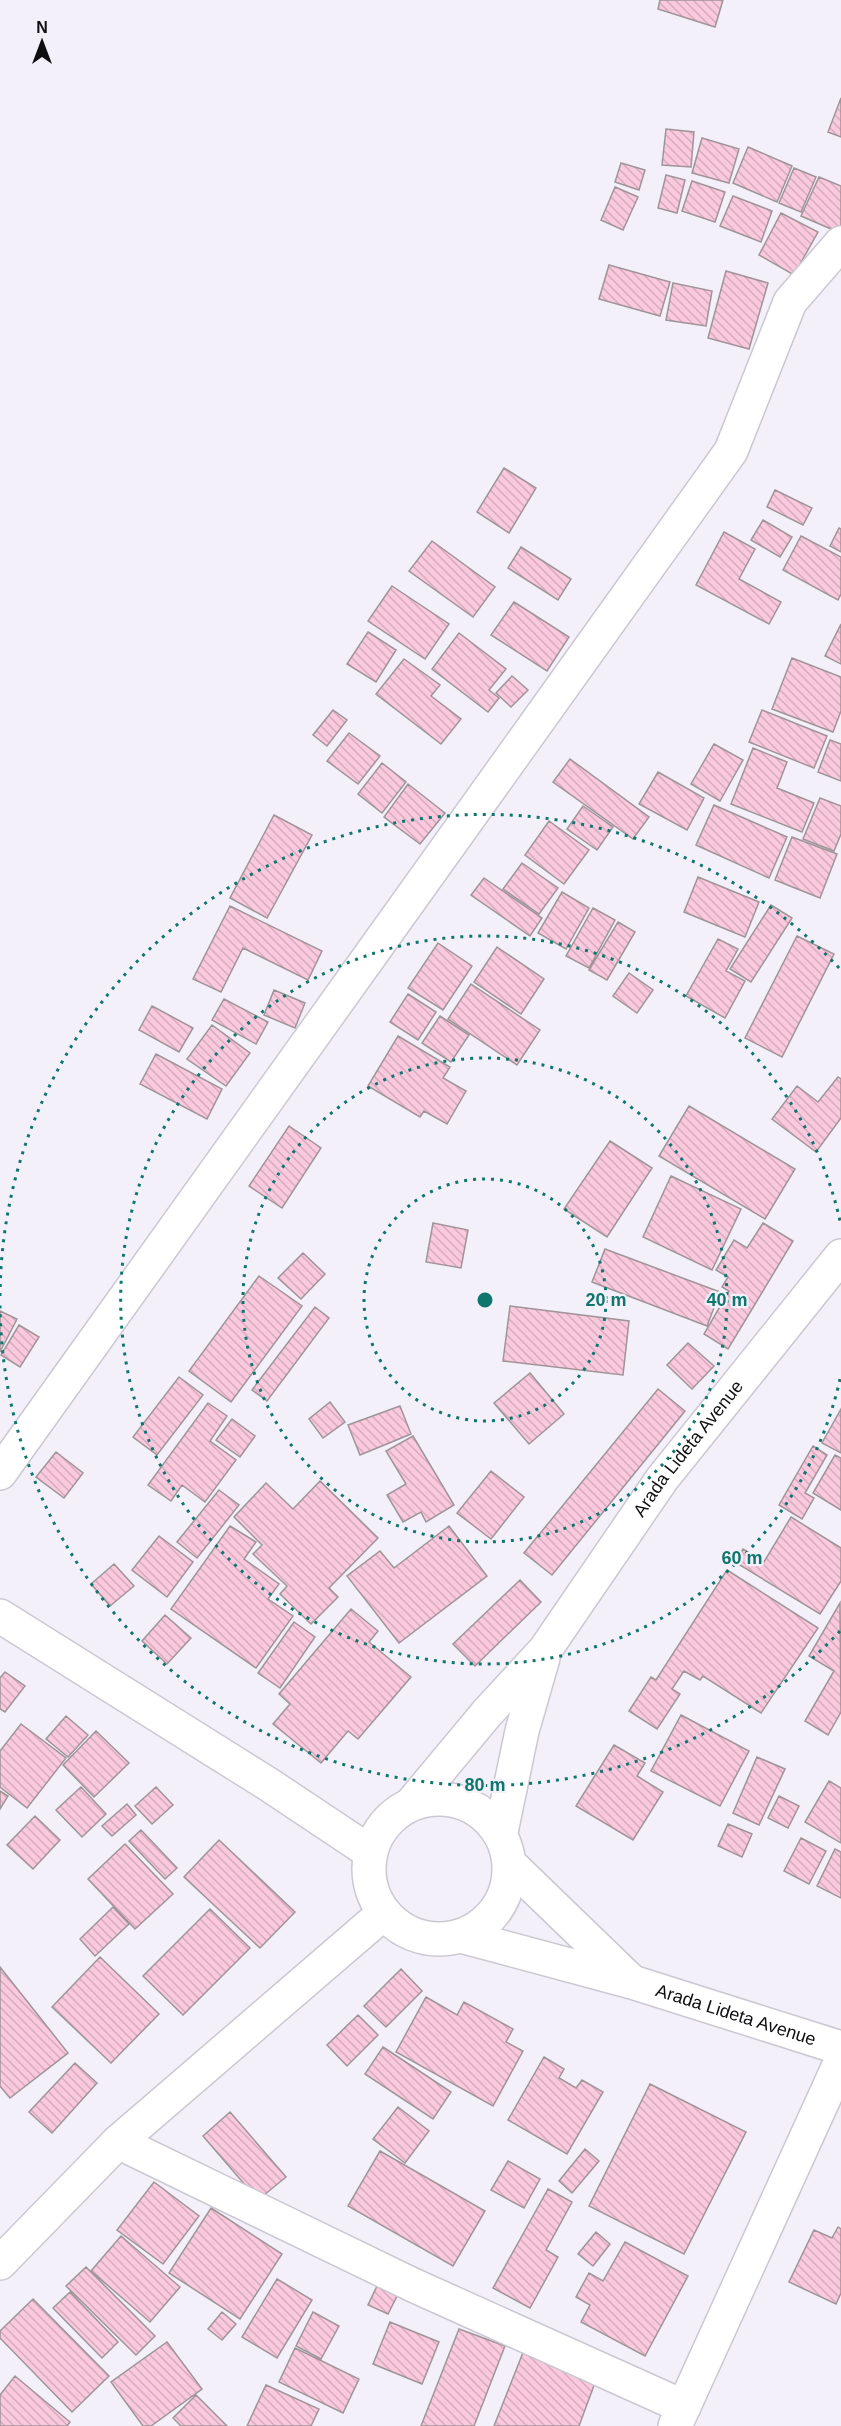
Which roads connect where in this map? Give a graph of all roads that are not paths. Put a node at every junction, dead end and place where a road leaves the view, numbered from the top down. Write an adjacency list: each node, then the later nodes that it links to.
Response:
1 (841, 243): 3 (main road)
2 (841, 1256): 5 (main road, Arada Lideta Avenue)
3 (0, 1473)
4 (0, 1616): 8 (main road)
5 (545, 1650): 6 (main road, Arada Lideta Avenue); 7 (main road, Arada Lideta Avenue)
6 (412, 1803): 7 (main road, Arada Lideta Avenue); 8 (main road, Arada Lideta Avenue)
7 (501, 1832): 9 (main road, Arada Lideta Avenue)
8 (370, 1852): 10 (main road, Arada Lideta Avenue)
9 (511, 1865): 11 (main road, Arada Lideta Avenue); 12 (main road, Arada Lideta Avenue)
10 (384, 1913): 11 (main road, Arada Lideta Avenue); 15 (main road)
11 (461, 1936): 12 (main road, Arada Lideta Avenue)
12 (632, 1982): 13 (main road, Arada Lideta Avenue)
13 (841, 2048)
14 (841, 2061): 17 (main road)
15 (118, 2142): 16 (main road); 17 (main road)
16 (0, 2263)
17 (680, 2416)

